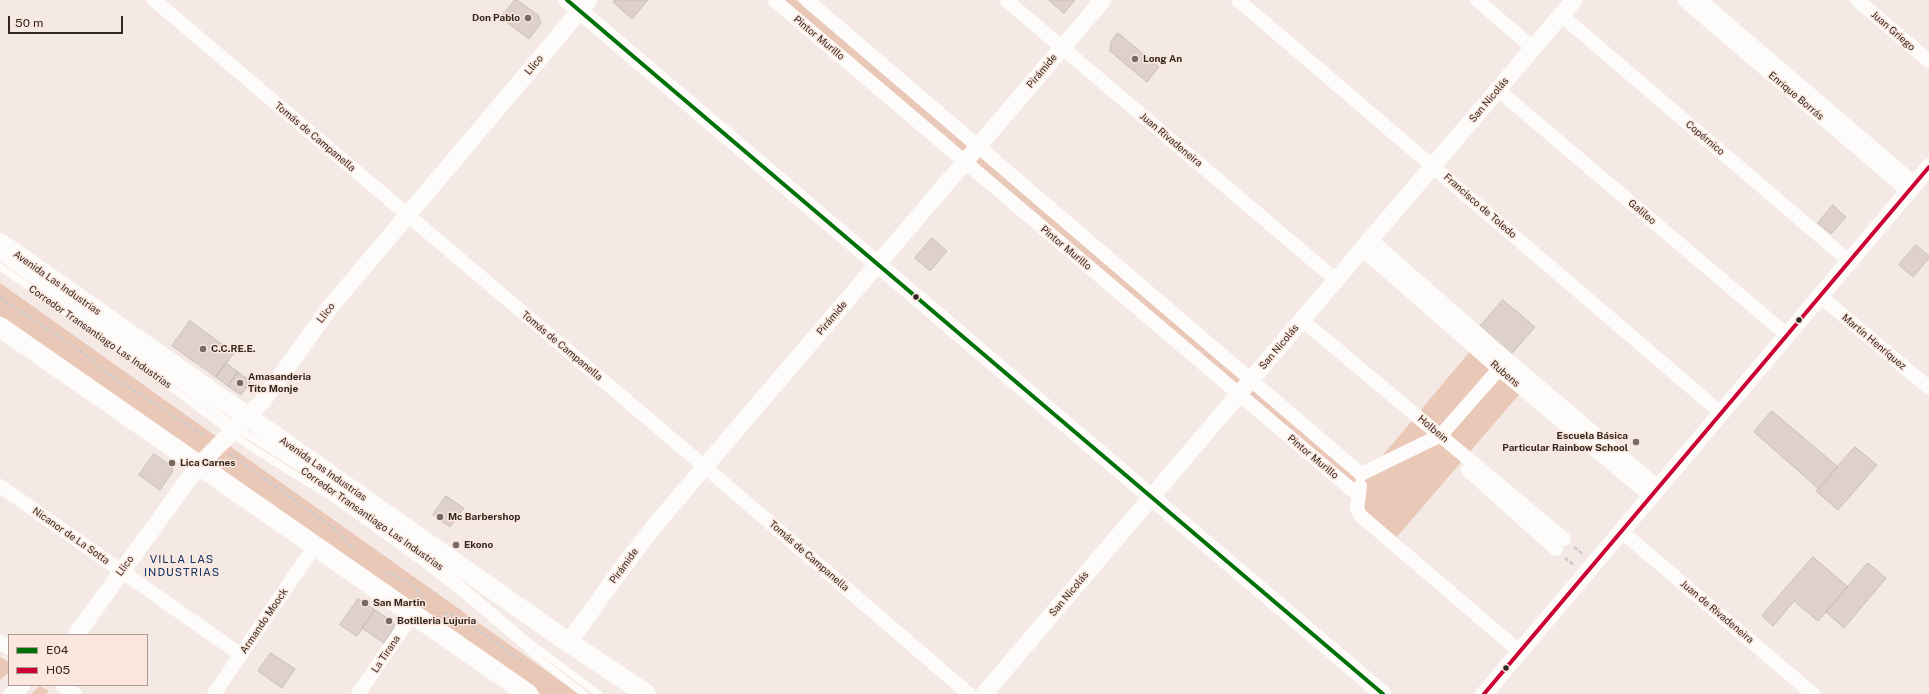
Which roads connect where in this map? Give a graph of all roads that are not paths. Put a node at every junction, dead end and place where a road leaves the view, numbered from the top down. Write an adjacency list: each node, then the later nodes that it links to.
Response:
1 (154, 0): 24 (street, Tomás de Campanella)
2 (567, 0): 13 (street)
3 (774, 0): 20 (street, Pintor Murillo)
4 (807, 0): 19 (street, Pintor Murillo)
5 (1006, 0): 15 (street, Juan Rivadeneira)
6 (1103, 0): 15 (street, Pirámide)
7 (1238, 0): 21 (street, Francisco de Toledo)
8 (1477, 0): 16 (street)
9 (1574, 0): 14 (street, San Nicolás)
10 (1684, 0): 23 (street, Enrique Borrás)
11 (1700, 0): 23 (street, Enrique Borrás)
12 (1857, 0): 17 (street, Juan Griego)
13 (585, 5): 24 (street, Llico); 29 (street)
14 (1561, 15): 16 (street, San Nicolás); 28 (street, Copérnico)
15 (1062, 48): 19 (street, Pirámide); 31 (street, Juan Rivadeneira)
16 (1533, 48): 18 (street, San Nicolás)
17 (1929, 61)
18 (1498, 90): 21 (street, San Nicolás); 35 (street, Galileo)
19 (979, 146): 20 (street, Pirámide); 37 (street, Pintor Murillo)
20 (965, 162): 29 (street, Pirámide); 39 (street, Pintor Murillo)
21 (1433, 166): 26 (street, San Nicolás); 40 (street, Francisco de Toledo)
22 (1929, 167): 23 (street)
23 (1911, 188): 28 (street)
24 (407, 214): 41 (street, Llico); 44 (street, Tomás de Campanella)
25 (0, 243): 41 (main road, Avenida Las Industrias)
26 (1366, 245): 31 (street, San Nicolás); 36 (street, Rubens); 47 (street, Rubens)
27 (0, 257): 41 (lane, Corredor Transantiago Las Industrias)
28 (1849, 261): 32 (street)
29 (878, 264): 44 (street, Pirámide); 49 (street)
30 (0, 266): 41 (lane, Corredor Transantiago Las Industrias)
31 (1336, 280): 33 (street, San Nicolás)
32 (1820, 296): 35 (street); 38 (street, Martín Henríquez)
33 (1302, 320): 37 (street, San Nicolás); 42 (street, Holbein)
34 (0, 327): 43 (main road)
35 (1787, 335): 40 (street)
36 (1499, 369): 42 (street); 47 (street, Rubens)
37 (1251, 380): 39 (street, San Nicolás); 45 (street, Pintor Murillo)
38 (1929, 388)
39 (1239, 394): 48 (street, Pintor Murillo); 49 (street, San Nicolás)
40 (1721, 413): 47 (street)
41 (239, 426): 43 (street, Llico); 56 (main road, Avenida Las Industrias); 66 (lane, Corredor Transantiago Las Industrias); 67 (lane, Corredor Transantiago Las Industrias)
42 (1437, 437): 45 (street); 51 (street, Holbein)
43 (198, 466): 52 (main road); 53 (street, Llico)
44 (705, 468): 56 (street, Pirámide); 69 (street, Tomás de Campanella)
45 (1361, 474): 48 (street)
46 (0, 486): 53 (street, Nicanor de La Sotta)
47 (1654, 492): 50 (street)
48 (1358, 495): 57 (street)
49 (1152, 497): 70 (street, San Nicolás); 71 (street)
50 (1621, 531): 57 (street); 73 (street, Juan de Rivadeneira)
51 (1560, 544)
52 (314, 547): 54 (main road); 58 (street, Armando Moock)
53 (121, 571): 55 (street, Llico); 58 (street, Nicanor de La Sotta)
54 (419, 608): 61 (main road); 65 (street, La Tirana)
55 (77, 634)
56 (570, 642): 68 (main road, Avenida Las Industrias)
57 (1519, 652): 72 (street)
58 (241, 654): 64 (street, Armando Moock)
59 (21, 686): 62 (street)
60 (63, 686): 63 (street)
61 (518, 691)
62 (12, 694)
63 (75, 694)
64 (214, 694)
65 (358, 694)
66 (584, 694)
67 (599, 694)
68 (646, 694)
69 (969, 694)
70 (984, 694)
71 (1383, 694)
72 (1484, 694)
73 (1813, 694)

